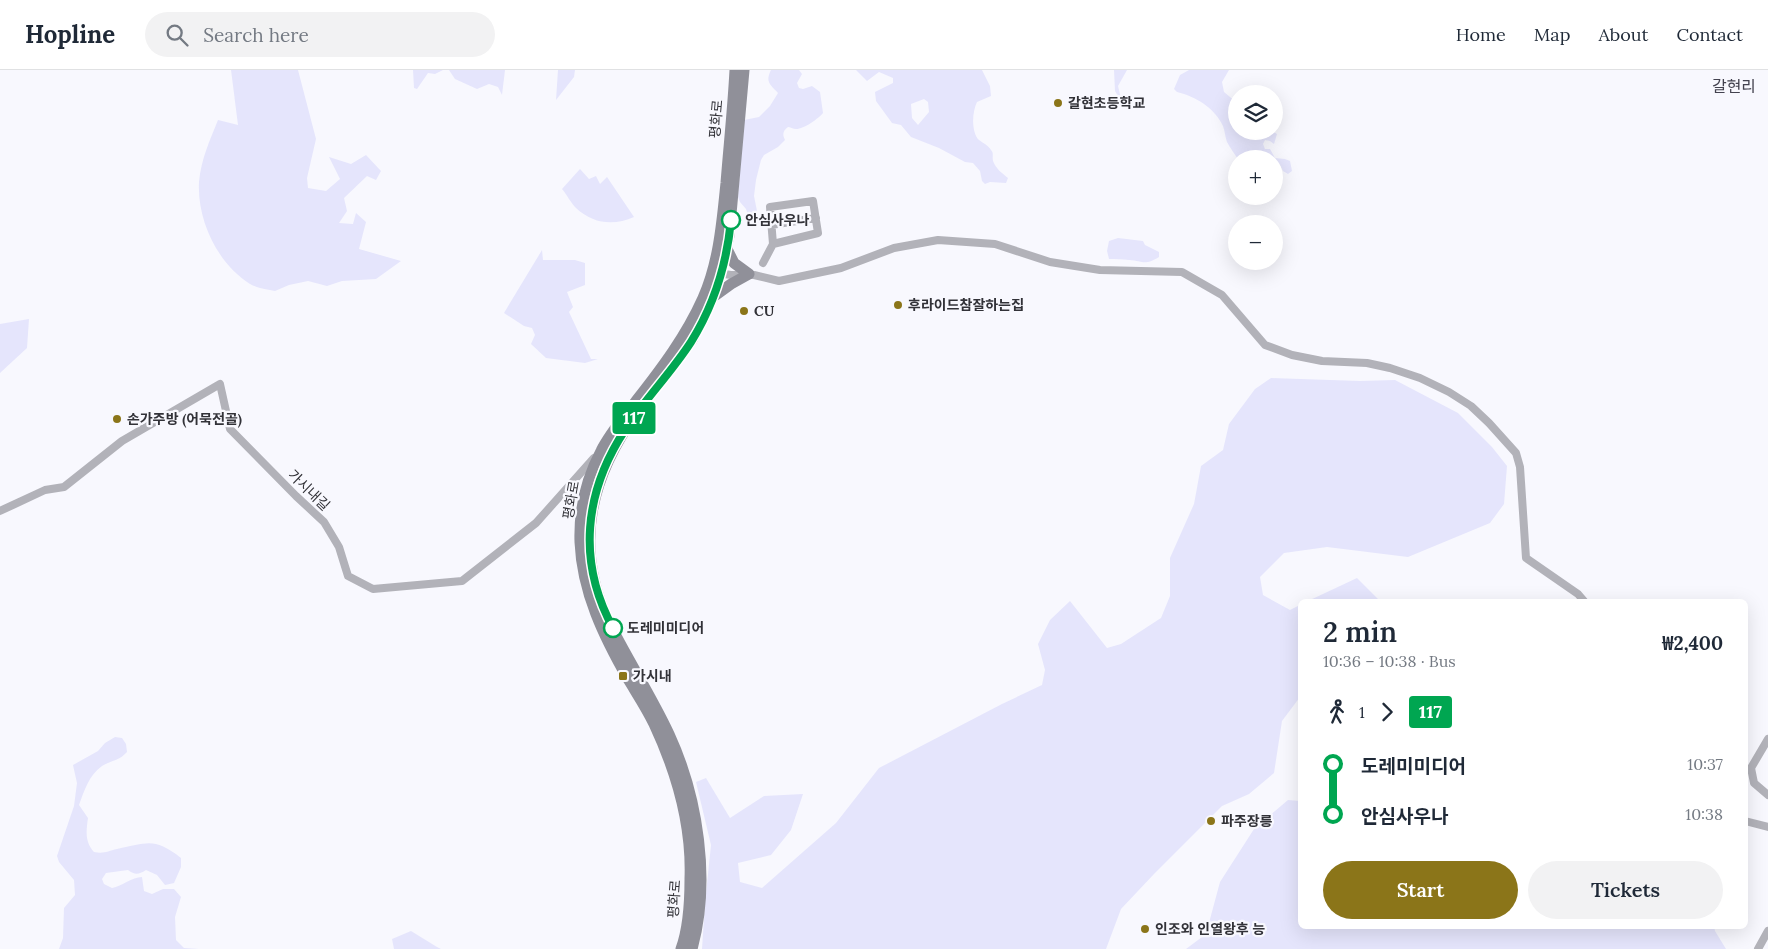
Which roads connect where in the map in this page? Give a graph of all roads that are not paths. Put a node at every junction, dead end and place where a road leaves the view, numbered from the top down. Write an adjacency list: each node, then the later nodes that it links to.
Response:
1 (735, 70): 8 (main road, 평화로)
2 (744, 70): 6 (main road, 평화로)
3 (816, 218): 4 (street); 4 (street); 5 (street)
4 (771, 225): 5 (street)
5 (773, 244): 7 (street)
6 (727, 249): 8 (main road, 평화로); 9 (main road)
7 (763, 263)
8 (716, 273): 9 (street); 10 (main road, 평화로); 11 (main road, 평화로)
9 (749, 274): 10 (main road); 13 (street)
10 (713, 297): 20 (main road, 평화로)
11 (601, 451): 12 (street, 가시내길); 19 (main road, 평화로)
12 (0, 511)
13 (1582, 599)
14 (1768, 739): 15 (street)
15 (1768, 795)
16 (1748, 822): 17 (street)
17 (1768, 827)
18 (1768, 931): 21 (street)
19 (681, 949)
20 (692, 949)
21 (1758, 949)

